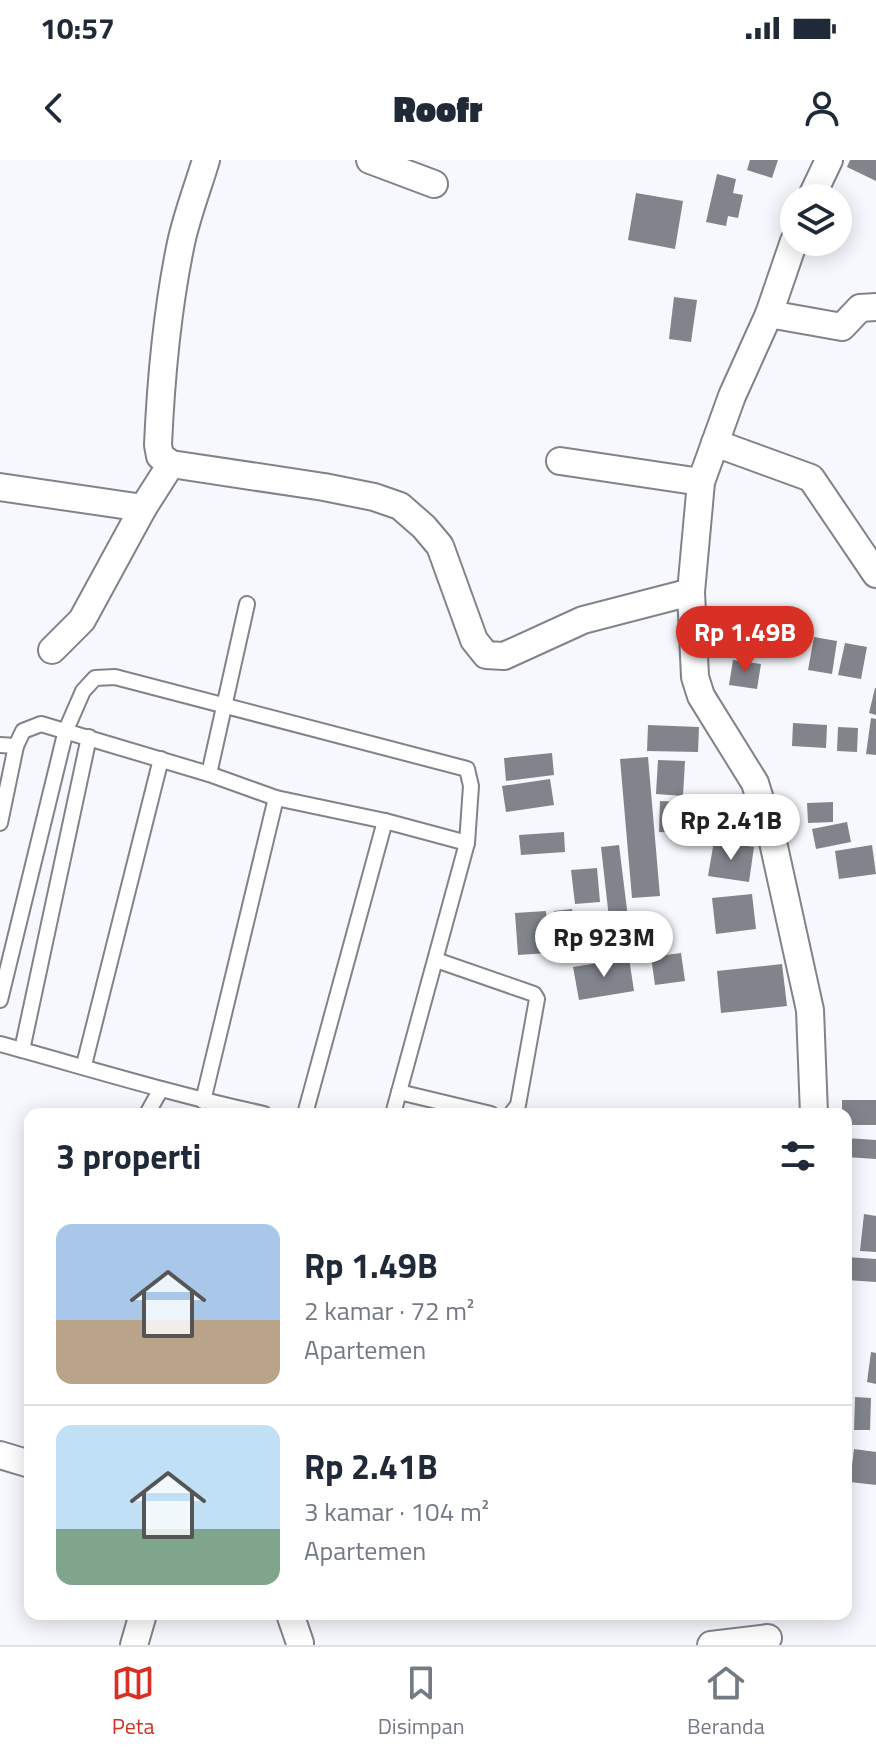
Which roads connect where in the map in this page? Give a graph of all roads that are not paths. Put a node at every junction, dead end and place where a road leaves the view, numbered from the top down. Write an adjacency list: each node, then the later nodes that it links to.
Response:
1 (206, 160): 11 (street)
2 (370, 160): 4 (street)
3 (829, 160): 5 (street)
4 (434, 184)
5 (818, 184)
6 (789, 256): 8 (street)
7 (876, 307): 8 (street)
8 (769, 314): 9 (street)
9 (715, 443): 12 (street); 15 (street)
10 (560, 461): 12 (street)
11 (171, 464): 14 (street); 16 (street)
12 (701, 482): 16 (street)
13 (0, 487): 14 (street)
14 (143, 508): 18 (street)
15 (876, 574)
16 (691, 592): 44 (street)
17 (247, 604): 19 (lane)
18 (52, 650)
19 (224, 707): 20 (lane); 25 (lane); 29 (lane)
20 (66, 730): 21 (lane); 23 (lane); 31 (lane)
21 (89, 737): 24 (lane); 33 (lane)
22 (0, 745): 23 (lane)
23 (16, 746): 28 (lane)
24 (161, 759): 25 (lane); 34 (lane)
25 (209, 774): 26 (lane)
26 (276, 798): 27 (lane); 37 (lane)
27 (385, 821): 29 (lane); 40 (lane)
28 (0, 823)
29 (467, 843): 30 (lane)
30 (436, 960): 36 (lane); 43 (lane)
31 (0, 1000)
32 (0, 1044): 33 (lane)
33 (22, 1050): 34 (lane)
34 (84, 1065): 35 (lane)
35 (161, 1089): 37 (lane); 38 (lane)
36 (399, 1092): 41 (lane); 42 (lane)
37 (203, 1101): 39 (lane)
38 (150, 1108)
39 (236, 1108)
40 (307, 1108)
41 (395, 1108)
42 (466, 1108)
43 (516, 1108)
44 (814, 1108)
45 (0, 1455): 46 (street)
46 (24, 1462)
47 (141, 1620): 51 (street)
48 (292, 1620): 50 (street)
49 (769, 1632): 52 (street)
50 (300, 1643)
51 (134, 1645)
52 (711, 1645)

